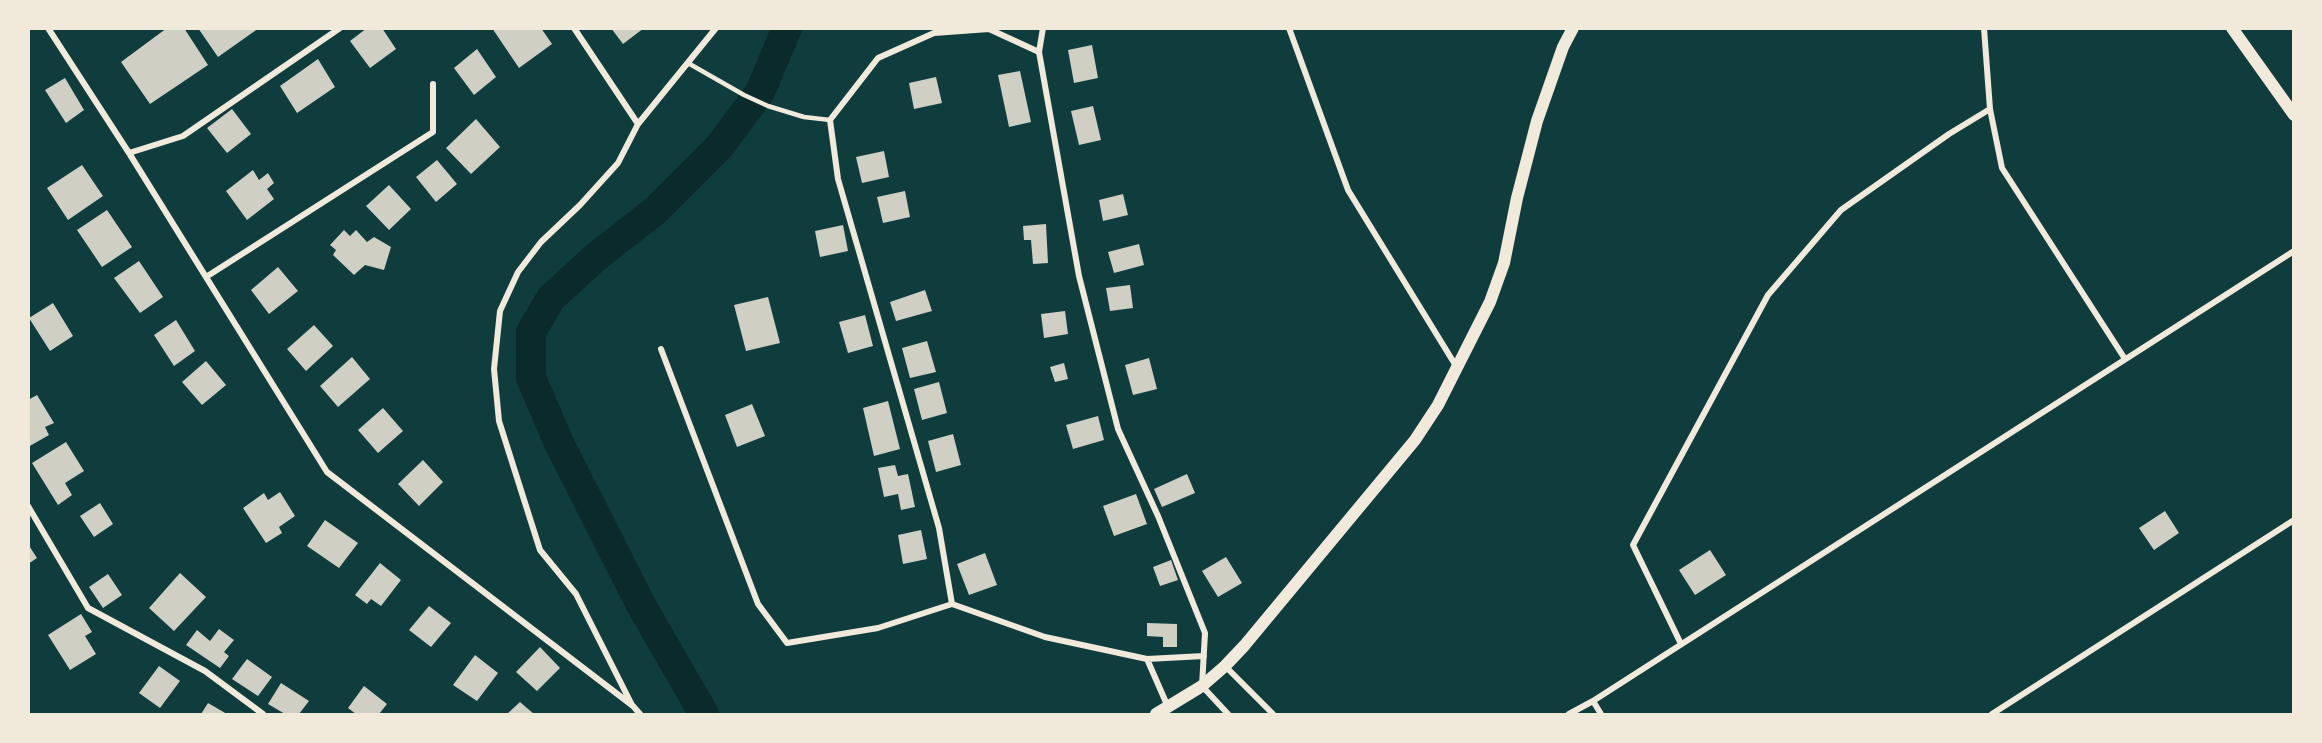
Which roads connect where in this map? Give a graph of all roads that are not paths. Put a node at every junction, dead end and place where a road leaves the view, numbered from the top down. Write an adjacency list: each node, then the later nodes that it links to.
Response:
1 (48, 28): 17 (street)
2 (340, 28): 17 (street)
3 (574, 28): 16 (street)
4 (716, 28): 11 (street)
5 (1043, 28): 10 (street)
6 (1289, 28): 22 (street)
7 (1573, 28): 22 (main road)
8 (1984, 28): 13 (street)
9 (2232, 28): 14 (main road)
10 (1039, 52): 15 (street); 27 (street)
11 (688, 63): 15 (lane); 16 (street)
12 (433, 84): 19 (street)
13 (1990, 109): 21 (street); 26 (street)
14 (2294, 115)
15 (830, 120): 25 (street)
16 (638, 124): 32 (street)
17 (129, 153): 19 (street)
18 (2294, 252): 21 (street)
19 (206, 277): 32 (street)
20 (661, 349): 25 (street)
21 (2125, 359): 26 (street)
22 (1458, 369): 29 (main road)
23 (28, 507): 34 (street)
24 (2294, 520): 41 (street)
25 (952, 604): 28 (street)
26 (1681, 644): 31 (street)
27 (1204, 656): 28 (street); 30 (street)
28 (1147, 659): 33 (street)
29 (1225, 666): 30 (main road); 38 (street)
30 (1202, 686): 33 (main road); 37 (street)
31 (1593, 701): 39 (street); 40 (street)
32 (633, 706): 35 (street)
33 (1169, 708): 36 (main road)
34 (263, 714)
35 (640, 714)
36 (1156, 714)
37 (1228, 714)
38 (1273, 714)
39 (1569, 714)
40 (1601, 714)
41 (1992, 714)

